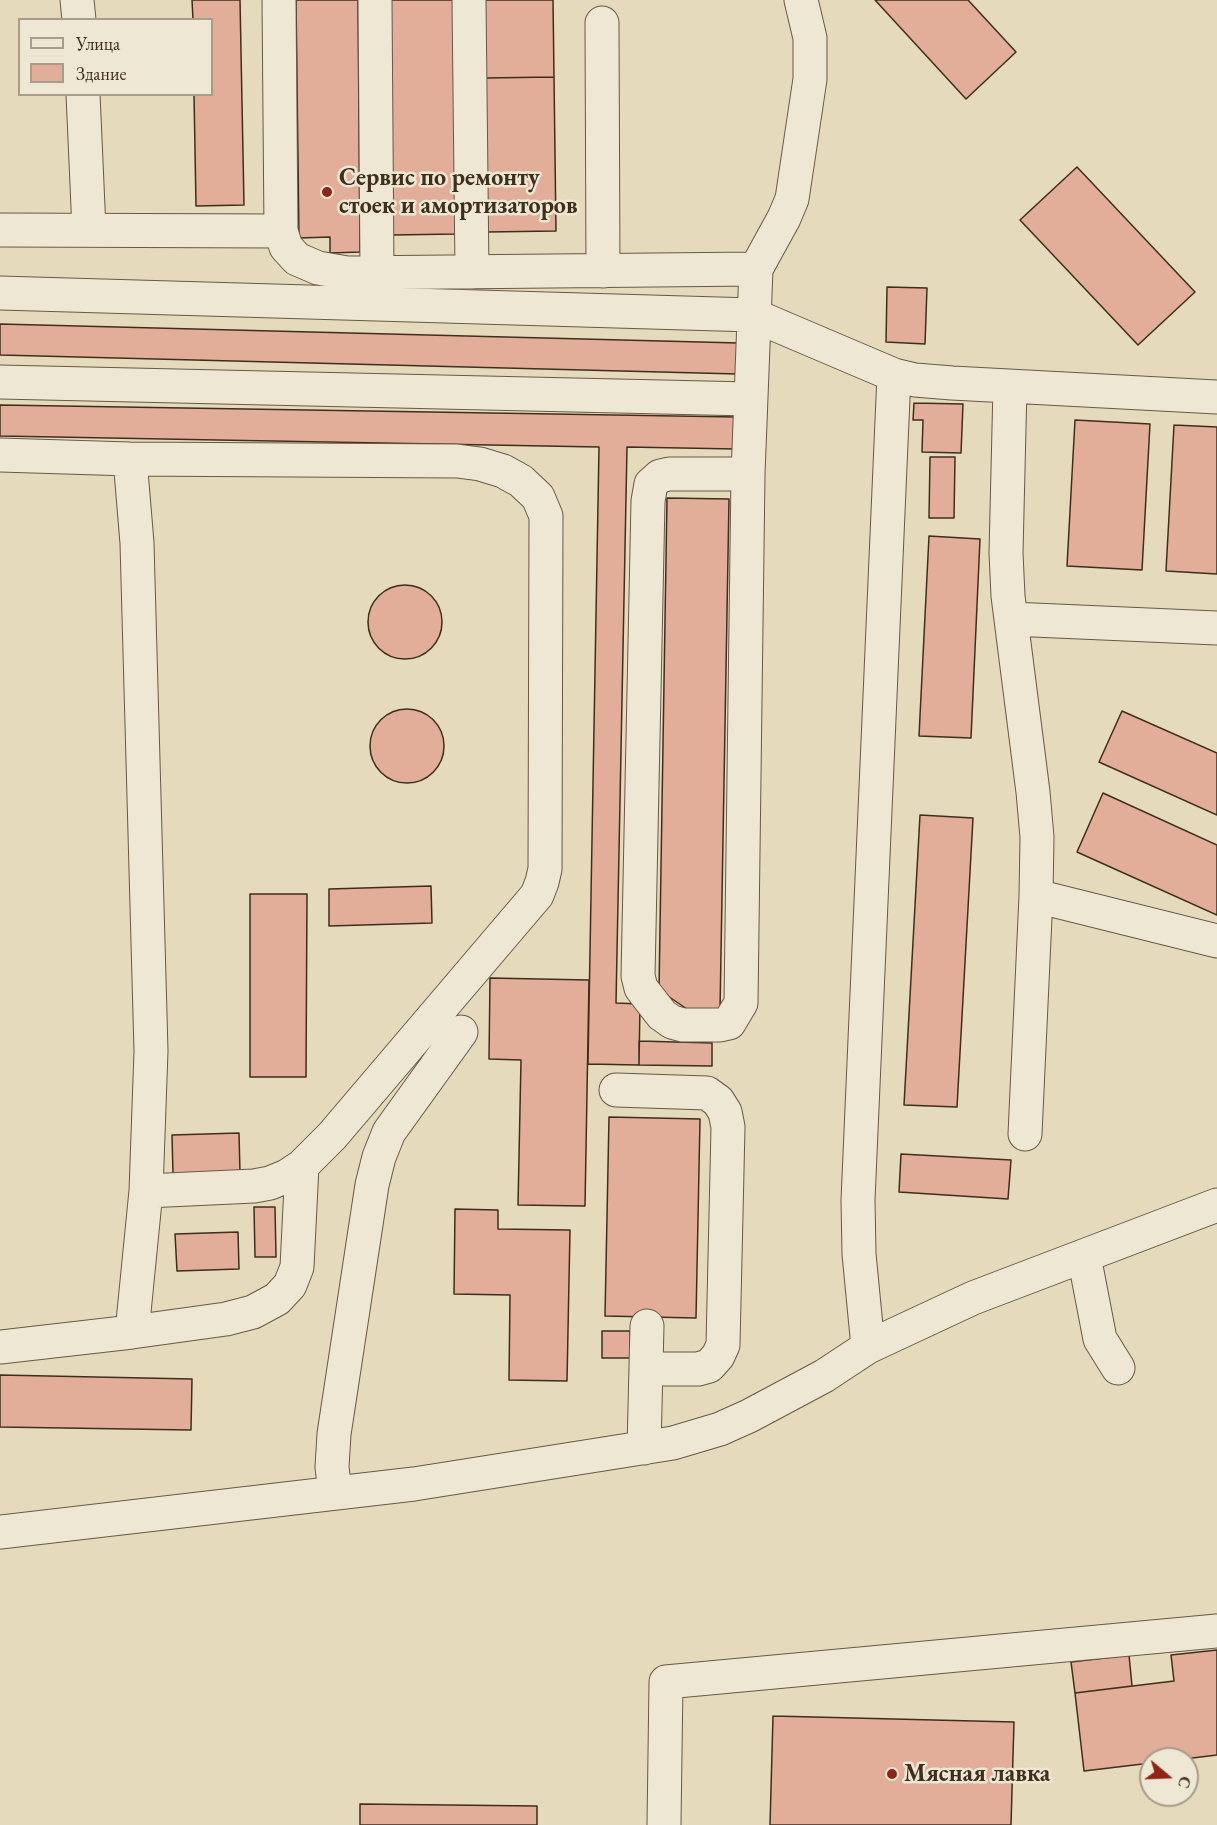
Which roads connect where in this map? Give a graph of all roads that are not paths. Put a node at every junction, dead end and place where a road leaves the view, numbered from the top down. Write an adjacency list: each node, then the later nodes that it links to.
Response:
1 (77, 0): 6 (lane)
2 (279, 0): 11 (lane)
3 (375, 0): 14 (lane)
4 (469, 0): 15 (lane)
5 (801, 0): 12 (lane)
6 (79, 18)
7 (602, 23): 13 (lane)
8 (82, 96): 10 (lane)
9 (0, 230): 10 (lane)
10 (89, 230): 11 (lane)
11 (281, 231): 14 (lane)
12 (756, 269): 13 (lane); 17 (lane)
13 (603, 271): 15 (lane)
14 (377, 272): 15 (lane)
15 (472, 272)
16 (0, 293): 17 (lane)
17 (753, 315): 18 (lane); 22 (lane)
18 (894, 375): 20 (lane); 41 (lane)
19 (0, 382): 22 (lane)
20 (1010, 387): 21 (lane); 26 (lane)
21 (1217, 397)
22 (750, 399): 25 (lane)
23 (0, 455): 24 (lane)
24 (130, 459): 34 (lane); 35 (lane)
25 (748, 474): 25 (lane)
26 (1011, 619): 27 (lane); 29 (lane)
27 (1204, 627): 28 (lane)
28 (1217, 647)
29 (1036, 896): 30 (lane); 33 (lane)
30 (1217, 941)
31 (461, 1032): 45 (lane)
32 (616, 1090): 43 (lane)
33 (1025, 1134)
34 (302, 1166): 35 (lane); 39 (lane)
35 (146, 1191): 39 (lane)
36 (1217, 1205): 37 (lane)
37 (1084, 1256): 41 (lane); 42 (lane)
38 (647, 1326): 43 (lane)
39 (132, 1332): 40 (lane)
40 (0, 1347)
41 (868, 1347): 44 (lane)
42 (1118, 1368)
43 (646, 1369): 44 (lane)
44 (644, 1448): 45 (lane)
45 (335, 1493): 46 (lane)
46 (0, 1532)
47 (1217, 1631): 48 (lane)
48 (664, 1825)

